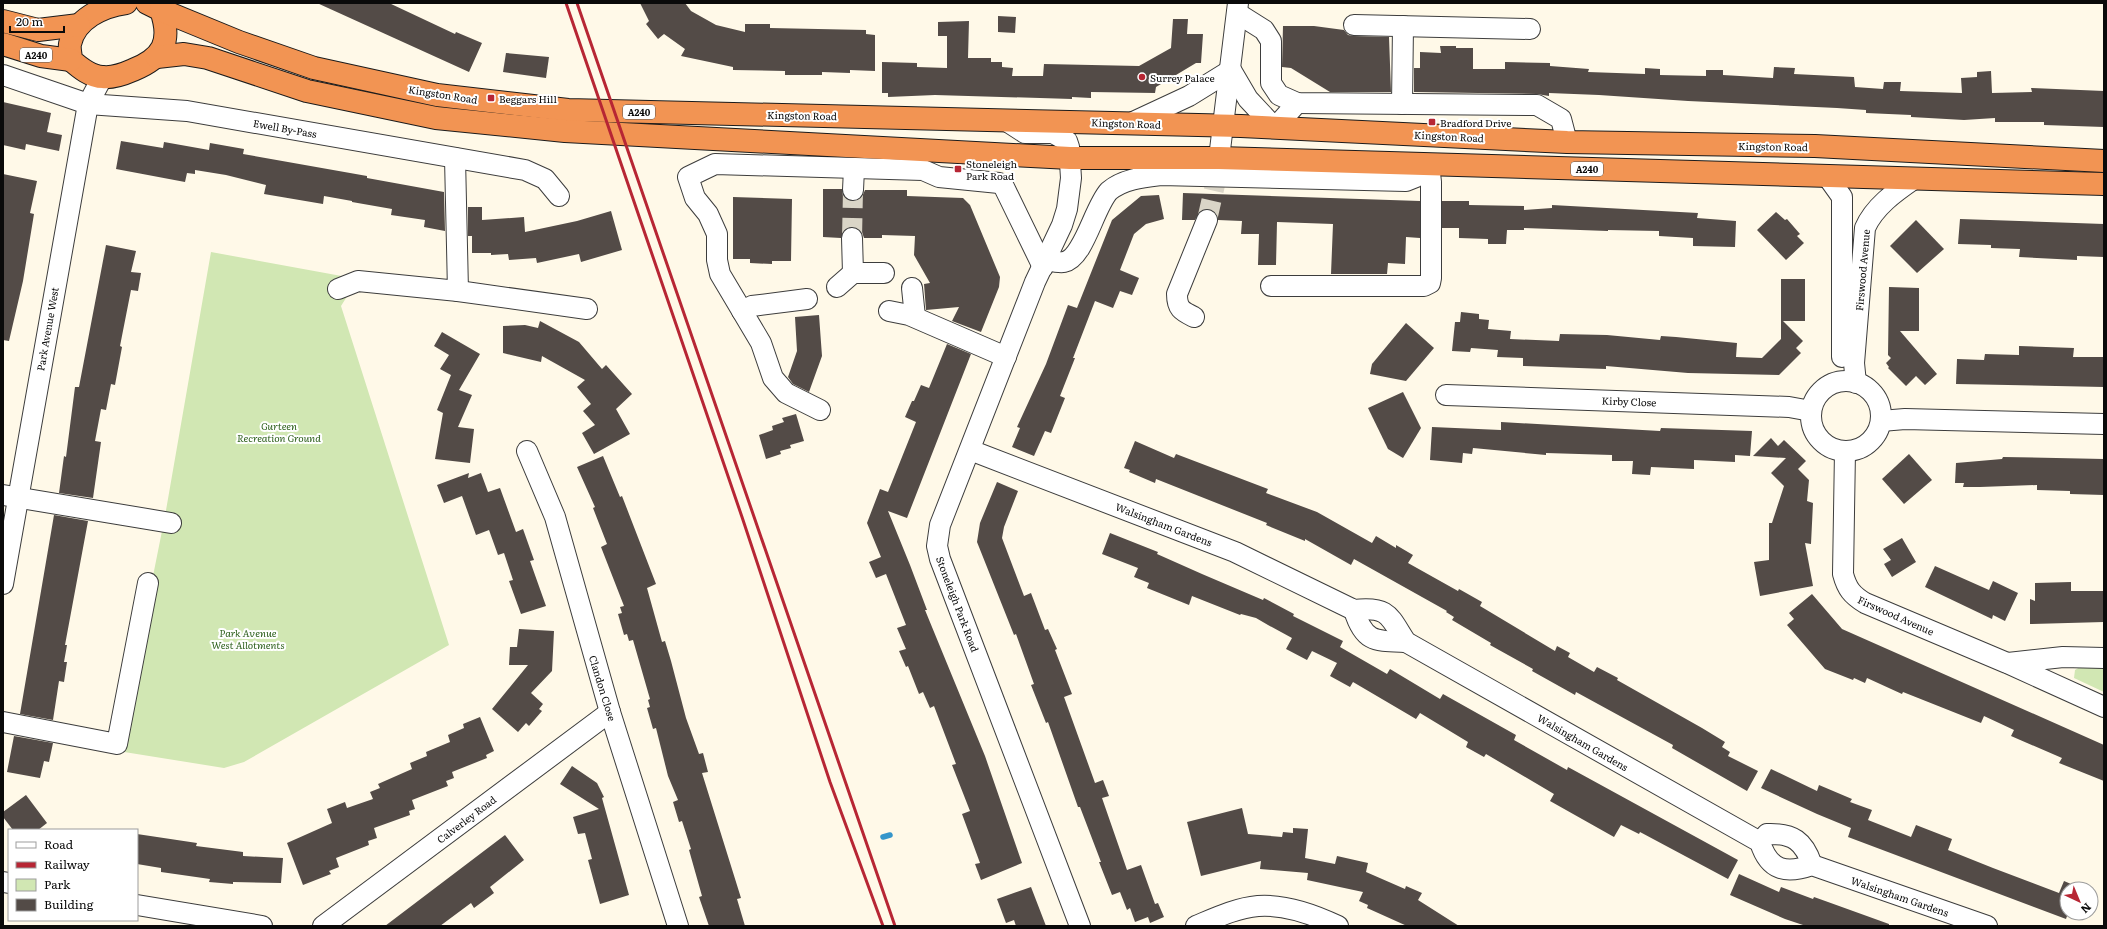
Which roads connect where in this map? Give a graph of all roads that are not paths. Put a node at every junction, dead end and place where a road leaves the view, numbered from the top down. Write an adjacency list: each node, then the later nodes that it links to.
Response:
1 (126, 3): 3 (highway)
2 (155, 6): 11 (highway); 19 (highway, Kingston Road / A240)
3 (100, 7): 6 (highway)
4 (1237, 8): 13 (street); 16 (street)
5 (3, 20): 6 (highway)
6 (79, 25): 12 (highway)
7 (1354, 25): 8 (street)
8 (1403, 26): 9 (street); 18 (street)
9 (1530, 29)
10 (3, 44): 12 (highway, A240)
11 (158, 57): 15 (highway); 25 (highway, A240)
12 (71, 60): 15 (highway)
13 (1231, 70): 20 (street); 21 (street); 22 (street)
14 (3, 75): 17 (street, Ewell By-Pass)
15 (102, 78): 17 (street, Park Avenue West)
16 (1297, 103): 18 (street); 22 (street)
17 (88, 104): 24 (street, Ewell By-Pass); 62 (street, Park Avenue West)
18 (1402, 104): 23 (street)
19 (1005, 120): 20 (highway, Kingston Road / A240); 25 (street, Stoneleigh Park Road)
20 (1132, 123): 21 (highway, Kingston Road / A240)
21 (1224, 126): 22 (highway, Kingston Road / A240); 26 (street)
22 (1275, 128): 23 (highway, Kingston Road / A240)
23 (1567, 142): 27 (highway, Kingston Road / A240)
24 (455, 158): 34 (street, Ewell By-Pass); 44 (street)
25 (1070, 158): 26 (highway, A240); 37 (street, Stoneleigh Park Road)
26 (1219, 158): 28 (highway, A240)
27 (2104, 161)
28 (1429, 165): 30 (highway, A240); 37 (street); 40 (street)
29 (854, 169): 33 (street); 37 (street); 47 (street)
30 (1827, 176): 31 (highway, A240); 53 (street, Firswood Avenue)
31 (1914, 179): 32 (highway, A240); 52 (street, Firswood Avenue)
32 (2104, 184)
33 (853, 190)
34 (559, 196)
35 (1207, 220): 50 (street)
36 (852, 238): 38 (street)
37 (1041, 259): 51 (street, Stoneleigh Park Road)
38 (853, 273): 39 (street); 41 (street)
39 (884, 273)
40 (1271, 286)
41 (837, 287)
42 (912, 288): 49 (street)
43 (338, 289): 44 (street)
44 (458, 291): 46 (street)
45 (807, 299): 47 (street)
46 (587, 309)
47 (742, 311): 55 (street)
48 (889, 311): 49 (street)
49 (915, 317): 51 (street)
50 (1194, 317)
51 (1006, 357): 59 (street, Stoneleigh Park Road)
52 (1856, 382): 53 (street); 57 (street)
53 (1831, 384): 56 (street, Firswood Avenue)
54 (1446, 395): 56 (street, Kirby Close)
55 (820, 410)
56 (1811, 411): 61 (street)
57 (1881, 421): 58 (street); 61 (street)
58 (2104, 424)
59 (970, 450): 66 (street, Walsingham Gardens); 79 (street, Stoneleigh Park Road)
60 (527, 451): 71 (street, Clandon Close)
61 (1845, 451): 69 (street, Firswood Avenue)
62 (10, 496): 63 (street); 65 (street, Park Avenue West)
63 (171, 523)
64 (148, 583): 72 (street)
65 (3, 584)
66 (1354, 610): 67 (street, Walsingham Gardens); 67 (street, Walsingham Gardens)
67 (1406, 642): 73 (street, Walsingham Gardens)
68 (2104, 658): 69 (street, Firswood Avenue)
69 (2008, 663): 70 (street, Firswood Avenue)
70 (2104, 707)
71 (610, 712): 77 (street, Calverley Road); 78 (street, Clandon Close)
72 (3, 722)
73 (1760, 842): 74 (street); 74 (street)
74 (1812, 865): 82 (street, Walsingham Gardens)
75 (138, 905): 76 (street)
76 (262, 926)
77 (323, 926)
78 (678, 926)
79 (1080, 926)
80 (1196, 926): 81 (street)
81 (1338, 926)
82 (1987, 926)

